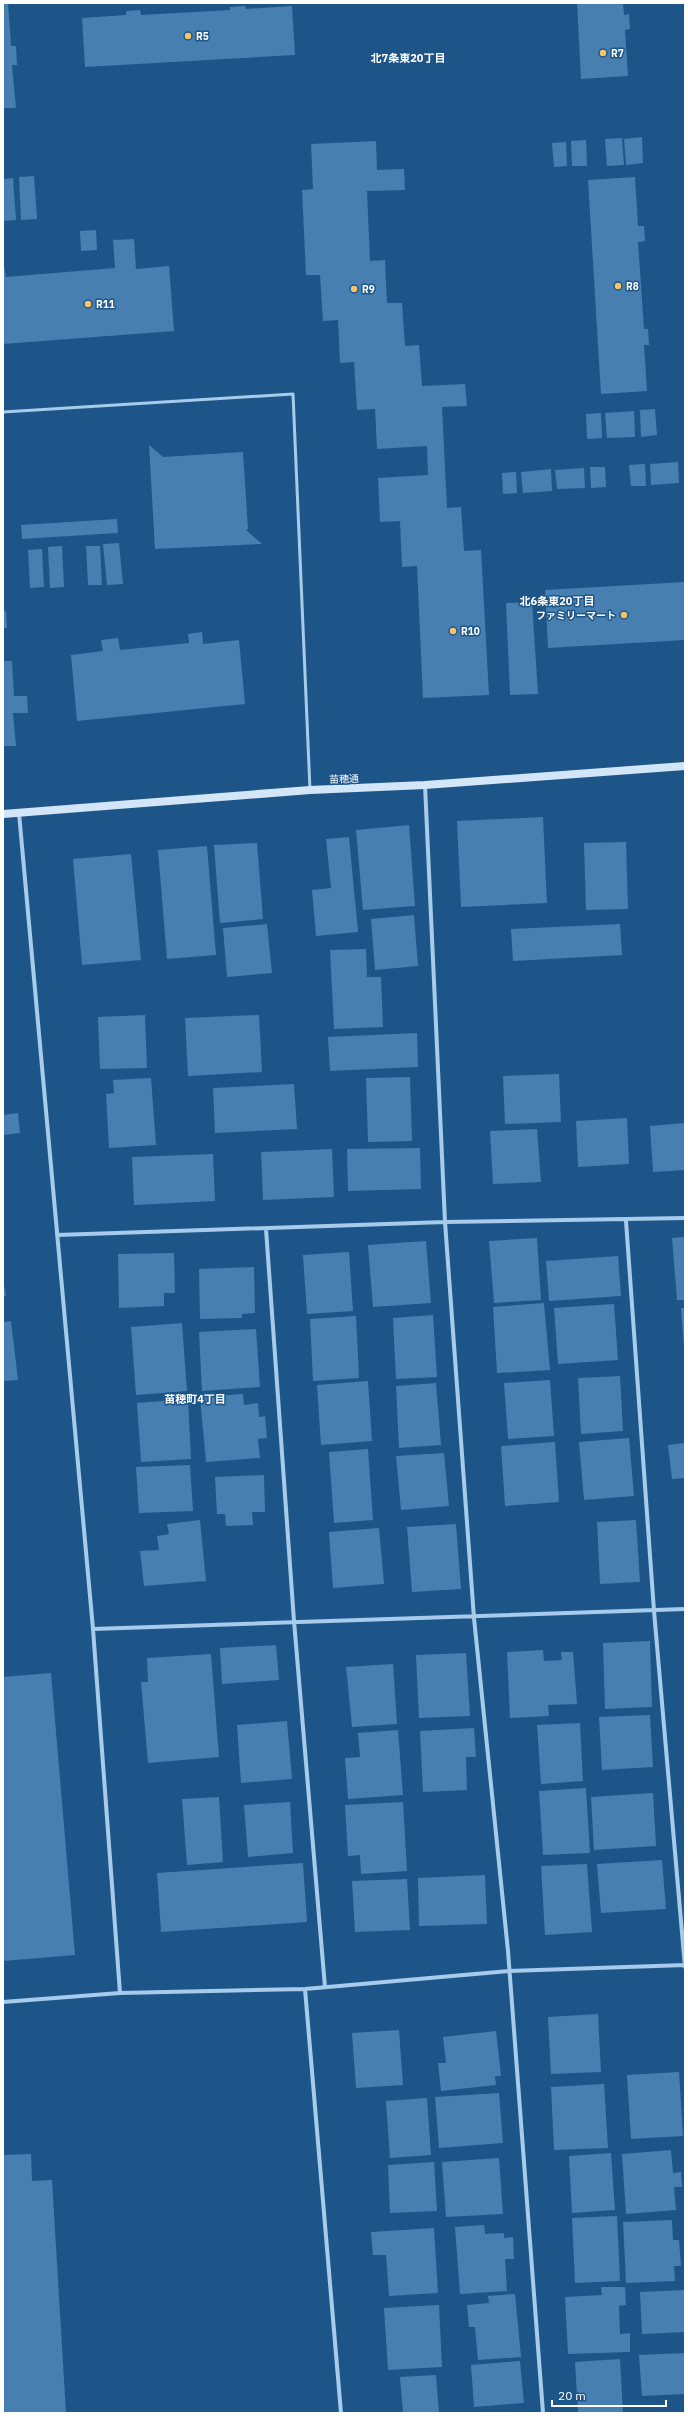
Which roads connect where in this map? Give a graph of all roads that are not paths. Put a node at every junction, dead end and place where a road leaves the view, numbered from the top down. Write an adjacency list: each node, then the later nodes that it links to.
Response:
1 (3, 412): 4 (lane)
2 (685, 766): 3 (street, 苗穂通)
3 (425, 785): 4 (street, 苗穂通); 9 (street)
4 (310, 790): 5 (street, 苗穂通)
5 (19, 813): 6 (street, 苗穂通); 11 (street)
6 (3, 814)
7 (685, 1218): 8 (street)
8 (626, 1221): 9 (street); 13 (street)
9 (445, 1222): 10 (street); 14 (street)
10 (266, 1229): 11 (street); 15 (street)
11 (57, 1235): 16 (street)
12 (685, 1609): 13 (street)
13 (654, 1611): 14 (street); 17 (street)
14 (474, 1618): 15 (street); 18 (street)
15 (294, 1621): 16 (street); 19 (street)
16 (93, 1629): 21 (street)
17 (685, 1965): 18 (street)
18 (509, 1971): 19 (street); 24 (street)
19 (324, 1987): 20 (street)
20 (305, 1989): 21 (street); 23 (street)
21 (120, 1993): 22 (street)
22 (3, 2002)
23 (341, 2413)
24 (543, 2413)

